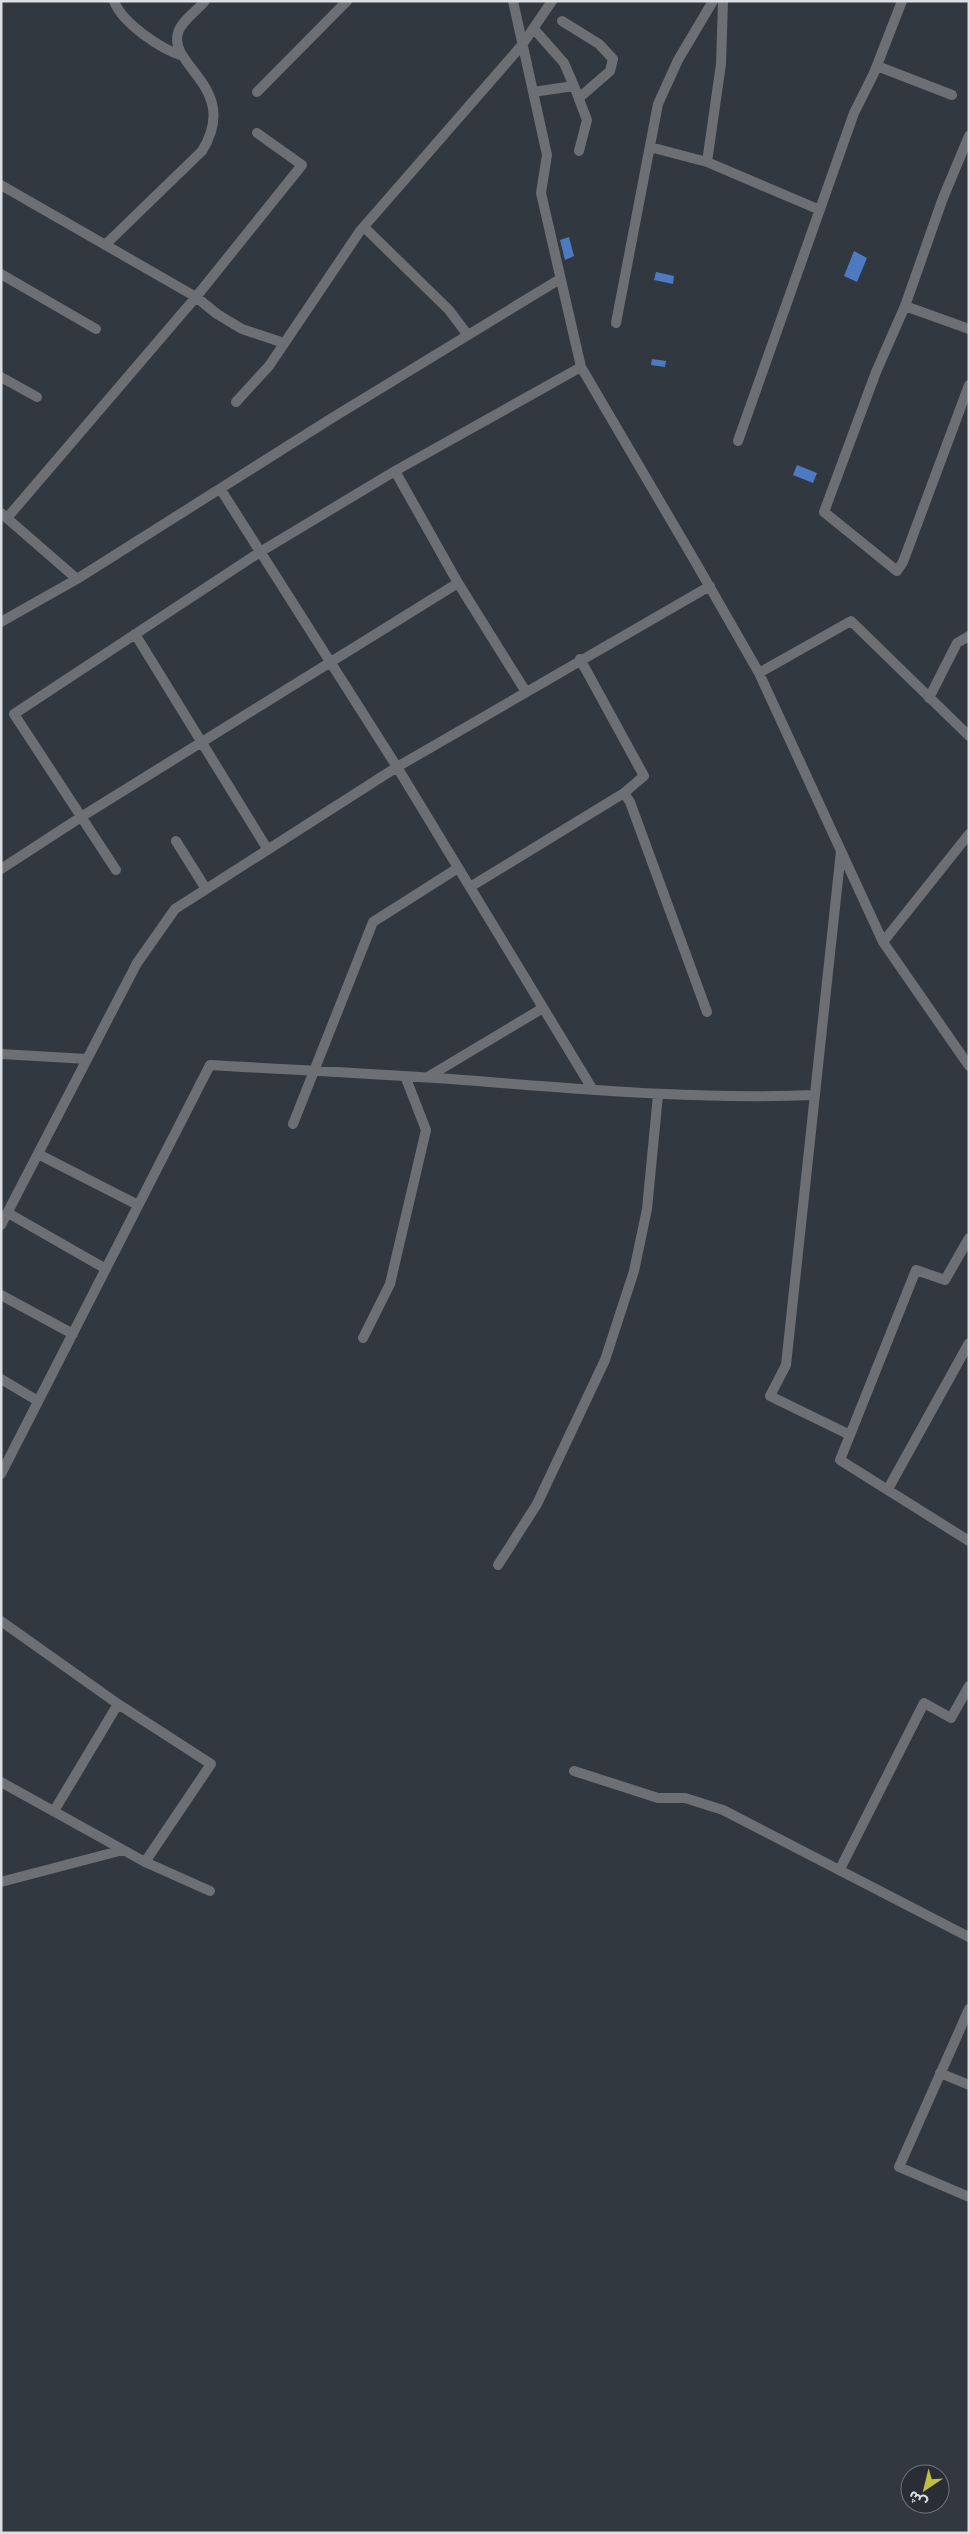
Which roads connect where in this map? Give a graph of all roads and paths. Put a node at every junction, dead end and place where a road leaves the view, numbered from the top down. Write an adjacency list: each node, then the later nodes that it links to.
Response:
1 (114, 1): 12 (street)
2 (205, 1): 12 (street)
3 (347, 1): 15 (street)
4 (512, 1): 11 (street)
5 (552, 1): 10 (street)
6 (713, 1): 21 (street)
7 (723, 1): 23 (street)
8 (902, 1): 13 (street)
9 (562, 21): 18 (street)
10 (534, 28): 11 (street); 14 (street)
11 (522, 45): 16 (street); 26 (street)
12 (183, 56): 27 (street)
13 (876, 66): 17 (street); 25 (street)
14 (574, 86): 16 (street); 18 (street)
15 (257, 92)
16 (533, 92): 29 (street)
17 (952, 95)
18 (579, 98): 22 (street)
19 (257, 133): 30 (street)
20 (969, 136): 31 (street)
21 (650, 147): 23 (street); 32 (street)
22 (580, 151)
23 (707, 162): 25 (street)
24 (1, 185): 27 (street)
25 (820, 210): 42 (street)
26 (364, 227): 35 (street); 36 (street)
27 (105, 245): 30 (street)
28 (1, 274): 33 (street)
29 (560, 279): 35 (street); 37 (street)
30 (196, 297): 36 (street); 45 (street)
31 (905, 306): 34 (street); 39 (street)
32 (616, 323)
33 (96, 329)
34 (969, 329)
35 (467, 334): 44 (street)
36 (284, 343): 41 (street)
37 (581, 368): 43 (street); 49 (street)
38 (1, 376): 40 (street)
39 (969, 385)
40 (36, 397)
41 (236, 402)
42 (738, 441)
43 (395, 471): 46 (street); 48 (street)
44 (220, 490): 46 (street); 47 (street)
45 (4, 516): 47 (street)
46 (260, 552): 51 (street); 54 (street)
47 (77, 579): 50 (street)
48 (458, 583): 54 (street); 56 (street)
49 (710, 586): 53 (street); 55 (street)
50 (1, 622)
51 (135, 634): 59 (street); 62 (street)
52 (969, 636): 57 (street)
53 (580, 659): 56 (street); 61 (street)
54 (329, 661): 59 (street); 60 (street)
55 (759, 673): 57 (street); 66 (street)
56 (526, 692): 60 (street)
57 (929, 698): 58 (street)
58 (969, 736)
59 (201, 741): 62 (street); 65 (street)
60 (397, 768): 65 (street); 67 (street)
61 (624, 794): 70 (street); 74 (street)
62 (81, 817): 68 (street); 69 (street)
63 (969, 834): 72 (street)
64 (176, 841): 71 (street)
65 (268, 850): 71 (street)
66 (841, 850): 72 (street); 83 (street)
67 (458, 868): 70 (street); 78 (street)
68 (1, 869)
69 (116, 870)
70 (470, 888): 73 (street)
71 (206, 890): 76 (street)
72 (883, 942): 77 (street)
73 (543, 1008): 80 (street); 81 (street)
74 (707, 1012)
75 (1, 1054): 76 (street)
76 (87, 1059): 85 (street)
77 (969, 1066)
78 (314, 1071): 79 (street); 84 (street); 86 (street)
79 (405, 1076): 80 (street); 93 (street)
80 (426, 1078): 81 (street)
81 (593, 1090): 82 (street)
82 (658, 1095): 83 (street); 102 (street)
83 (815, 1095): 97 (street)
84 (293, 1124)
85 (38, 1154): 86 (street); 87 (street)
86 (138, 1205): 90 (street)
87 (8, 1213): 88 (street); 90 (street)
88 (1, 1225)
89 (969, 1238): 97 (street)
90 (106, 1269): 92 (street)
91 (1, 1295): 92 (street)
92 (73, 1334): 96 (street)
93 (363, 1338)
94 (969, 1343): 100 (street)
95 (1, 1379): 96 (street)
96 (38, 1401): 98 (street)
97 (850, 1435): 100 (street)
98 (4, 1462): 99 (street)
99 (1, 1474)
100 (888, 1488): 101 (street)
101 (969, 1541)
102 (498, 1565)
103 (1, 1621): 105 (street)
104 (969, 1686): 111 (street)
105 (118, 1704): 108 (street); 110 (street)
106 (574, 1771): 111 (street)
107 (1, 1782): 108 (street)
108 (54, 1811): 109 (street)
109 (123, 1850): 110 (street); 112 (street)
110 (145, 1862): 113 (street)
111 (840, 1869): 114 (street)
112 (1, 1882)
113 (210, 1891)
114 (969, 1937)
115 (969, 2009): 116 (street)
116 (940, 2073): 117 (street); 118 (street)
117 (969, 2086)
118 (969, 2196)

